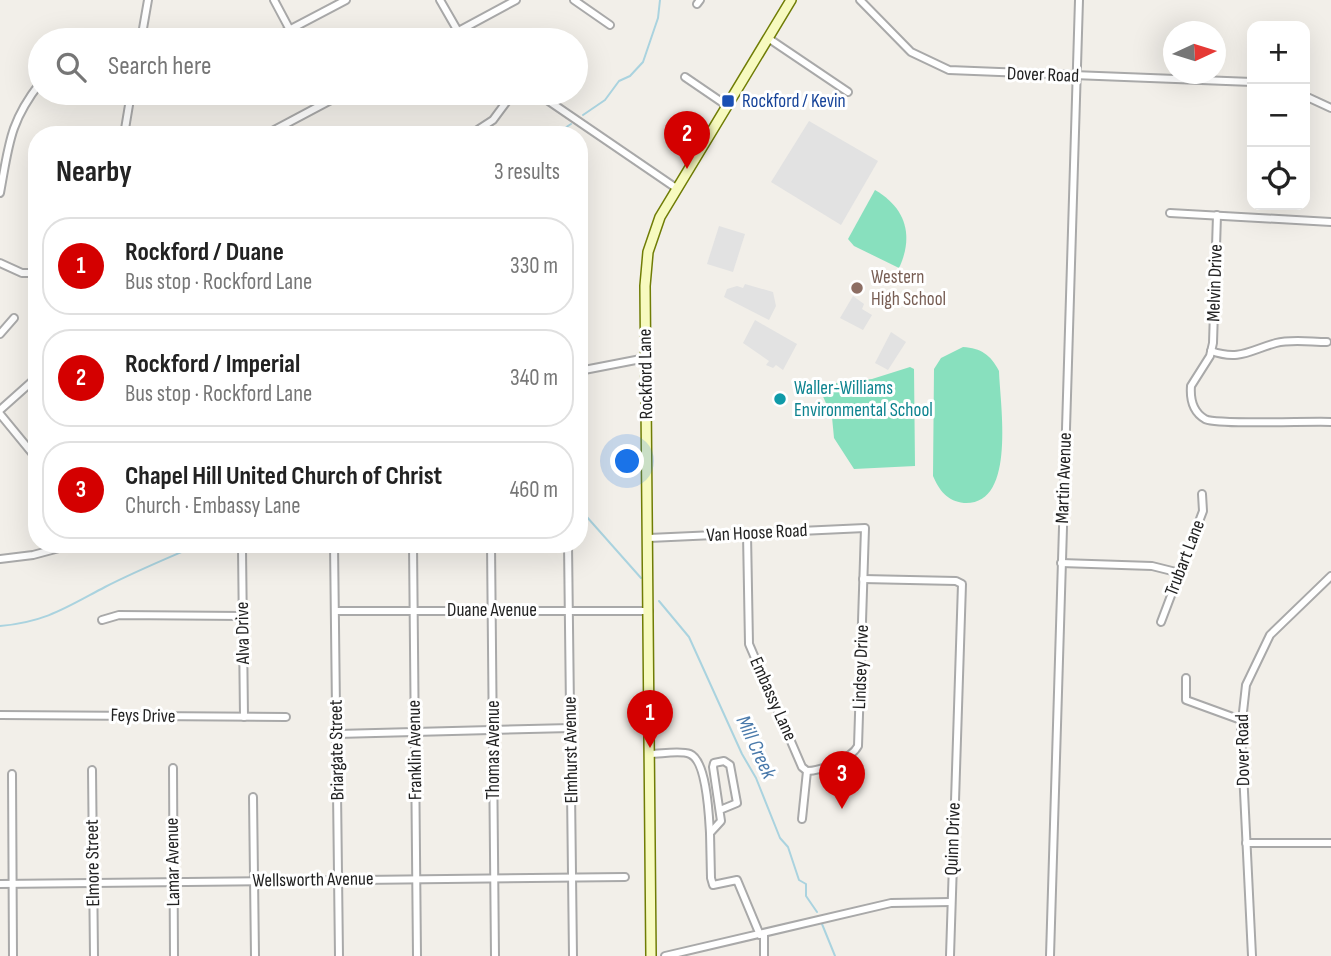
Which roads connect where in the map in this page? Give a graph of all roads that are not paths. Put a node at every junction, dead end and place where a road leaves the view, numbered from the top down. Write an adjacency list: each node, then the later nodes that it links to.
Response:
1 (148, 0): 11 (street)
2 (274, 0): 12 (street)
3 (346, 0): 13 (street)
4 (440, 0): 14 (street)
5 (516, 0): 15 (street)
6 (574, 0): 10 (street)
7 (791, 0): 16 (main road, Rockford Lane)
8 (860, 0): 17 (street, Dover Road)
9 (1079, 0): 17 (street, Martin Avenue)
10 (610, 25)
11 (143, 28)
12 (289, 28)
13 (294, 28)
14 (455, 28)
15 (464, 28)
16 (768, 38): 20 (street); 27 (main road, Rockford Lane)
17 (1076, 76): 19 (street, Dover Road); 62 (street, Martin Avenue)
18 (685, 77): 27 (street)
19 (1247, 82)
20 (848, 92)
21 (28, 98): 35 (street)
22 (1310, 98): 28 (street)
23 (129, 105): 29 (street)
24 (321, 105): 30 (street)
25 (504, 105): 31 (street)
26 (555, 105): 32 (street)
27 (726, 105): 34 (main road, Rockford Lane)
28 (1331, 108)
29 (126, 126)
30 (282, 126)
31 (484, 126)
32 (585, 126)
33 (588, 128): 34 (street)
34 (676, 188): 45 (main road, Rockford Lane)
35 (0, 193)
36 (1170, 213): 37 (street)
37 (1217, 215): 38 (street); 44 (street, Melvin Drive)
38 (1331, 222)
39 (0, 263): 40 (street)
40 (28, 273)
41 (14, 318): 42 (street)
42 (0, 334)
43 (1327, 342): 44 (street)
44 (1211, 351): 49 (street)
45 (646, 358): 46 (street); 54 (main road, Rockford Lane)
46 (588, 369)
47 (28, 386): 48 (street)
48 (0, 412): 50 (street)
49 (1331, 422)
50 (28, 447)
51 (1202, 494): 63 (street, Trubart Lane)
52 (865, 528): 53 (street, Van Hoose Road); 65 (street, Lindsey Drive)
53 (747, 534): 54 (street, Van Hoose Road); 86 (street, Embassy Lane)
54 (649, 538): 70 (main road, Rockford Lane)
55 (29, 553): 61 (street)
56 (242, 553): 71 (street, Alva Drive)
57 (334, 553): 69 (street, Briargate Street)
58 (413, 553): 66 (street, Franklin Avenue)
59 (491, 553): 67 (street, Thomas Avenue)
60 (568, 553): 68 (street, Elmhurst Avenue)
61 (0, 559)
62 (1061, 563): 63 (street); 118 (street, Martin Avenue)
63 (1180, 573): 73 (street, Trubart Lane)
64 (1331, 576): 78 (street, Dover Road)
65 (863, 579): 86 (street, Lindsey Drive); 104 (street, Quinn Drive)
66 (414, 610): 67 (street, Duane Avenue); 69 (street, Duane Avenue); 81 (street, Franklin Avenue)
67 (492, 610): 68 (street, Duane Avenue); 80 (street, Thomas Avenue)
68 (570, 610): 70 (street, Duane Avenue); 79 (street, Elmhurst Avenue)
69 (335, 611): 82 (street, Briargate Street)
70 (649, 611): 83 (main road, Rockford Lane)
71 (243, 616): 72 (street); 76 (street, Alva Drive)
72 (102, 620)
73 (1161, 622)
74 (1186, 678): 78 (street)
75 (0, 715): 76 (street, Feys Drive)
76 (244, 717): 77 (street, Feys Drive)
77 (286, 717)
78 (1241, 720): 92 (street, Dover Road)
79 (571, 728): 80 (street); 94 (street, Elmhurst Avenue)
80 (493, 731): 81 (street); 96 (street, Thomas Avenue)
81 (415, 732): 82 (street); 98 (street, Franklin Avenue)
82 (337, 734): 97 (street, Briargate Street)
83 (650, 754): 91 (street); 114 (main road, Rockford Lane)
84 (173, 768): 100 (street, Lamar Avenue)
85 (92, 770): 101 (street, Elmore Street)
86 (807, 771): 90 (street)
87 (12, 774): 103 (street)
88 (253, 797): 99 (street)
89 (720, 810): 89 (street); 91 (street)
90 (802, 819)
91 (710, 834): 105 (street)
92 (1247, 843): 93 (street); 119 (street, Dover Road)
93 (1331, 843)
94 (572, 877): 95 (street, Wellsworth Avenue); 96 (street, Wellsworth Avenue); 113 (street, Elmhurst Avenue)
95 (625, 877)
96 (495, 879): 98 (street, Wellsworth Avenue); 112 (street, Thomas Avenue)
97 (339, 880): 98 (street, Wellsworth Avenue); 99 (street, Wellsworth Avenue); 110 (street, Briargate Street)
98 (417, 880): 111 (street, Franklin Avenue)
99 (254, 881): 100 (street, Wellsworth Avenue); 109 (street)
100 (173, 882): 101 (street, Wellsworth Avenue); 108 (street, Lamar Avenue)
101 (93, 883): 103 (street, Wellsworth Avenue); 107 (street, Elmore Street)
102 (0, 884): 103 (street, Wellsworth Avenue)
103 (12, 884): 106 (street)
104 (951, 902): 105 (street, Quinn Drive); 117 (street)
105 (762, 934): 115 (street, Quinn Drive); 116 (street)
106 (13, 956)
107 (94, 956)
108 (174, 956)
109 (255, 956)
110 (339, 956)
111 (417, 956)
112 (495, 956)
113 (573, 956)
114 (651, 956)
115 (665, 956)
116 (764, 956)
117 (950, 956)
118 (1050, 956)
119 (1252, 956)

